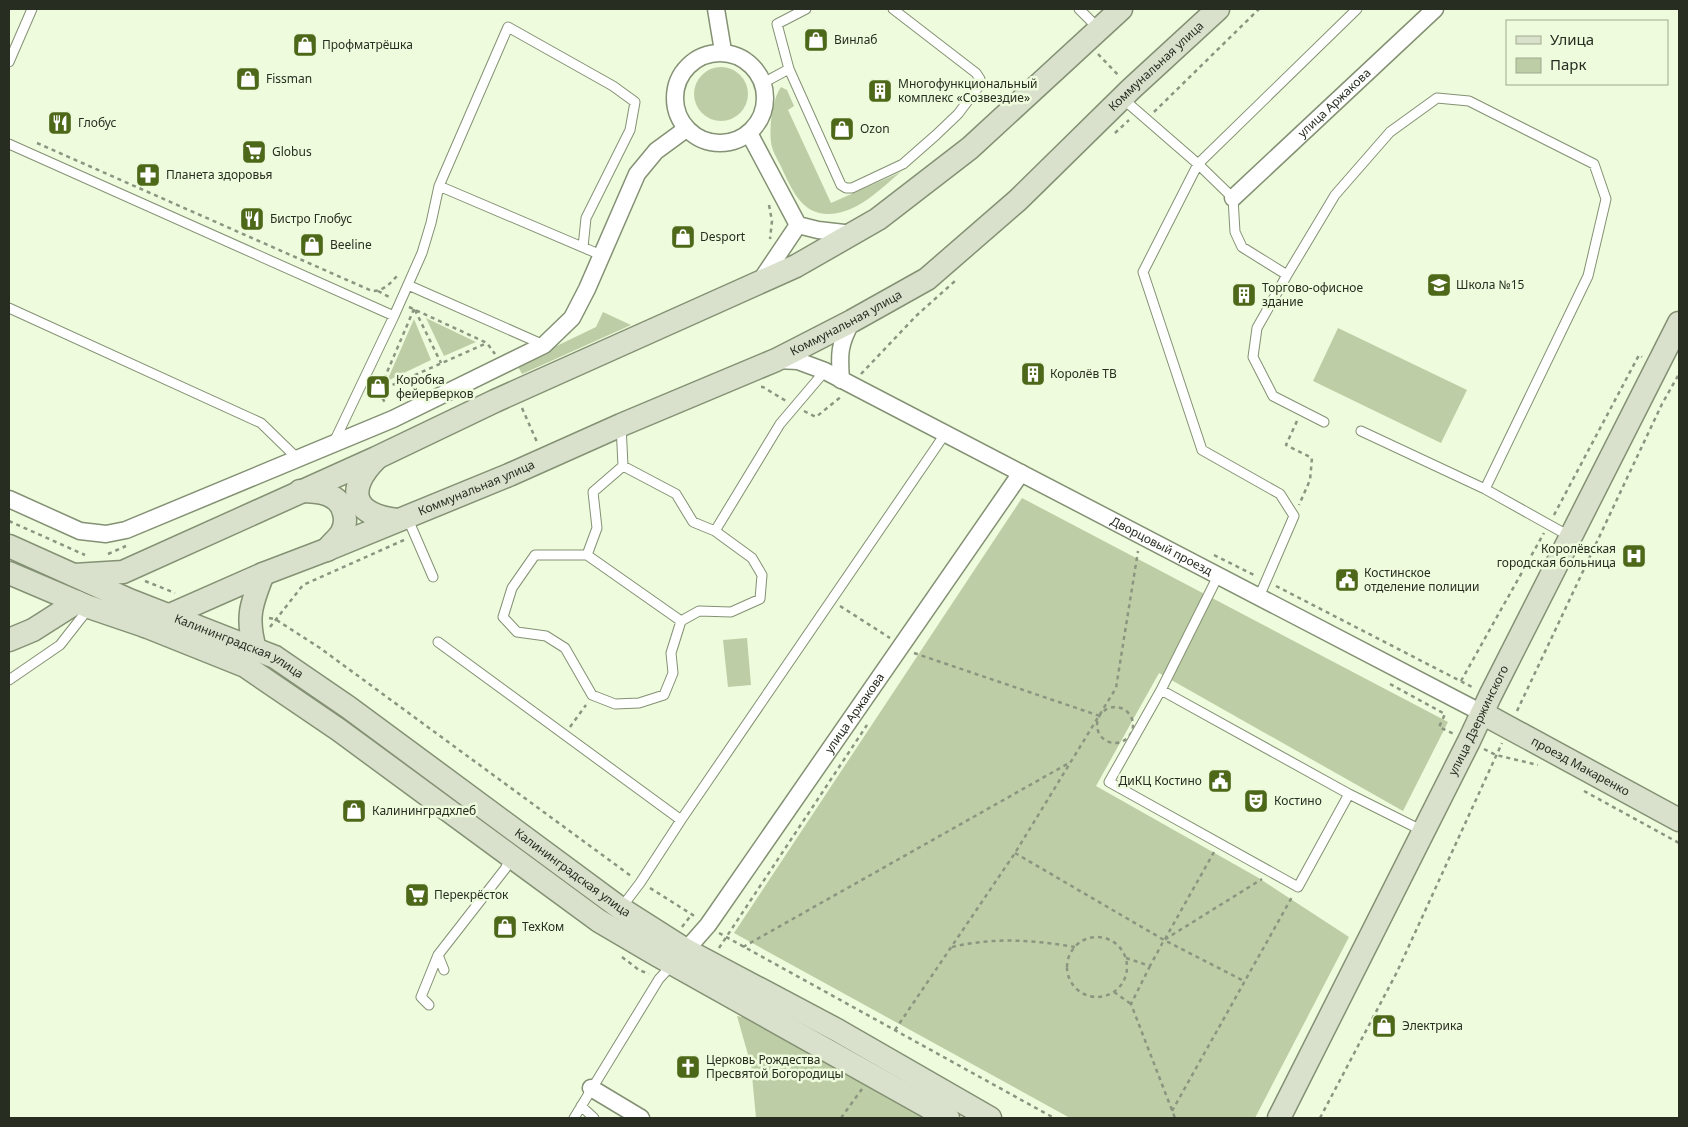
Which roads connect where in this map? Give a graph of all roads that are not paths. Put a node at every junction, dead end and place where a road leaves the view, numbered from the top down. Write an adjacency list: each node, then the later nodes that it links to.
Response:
1 (32, 9): 12 (lane)
2 (716, 9): 11 (street)
3 (806, 9): 13 (lane)
4 (893, 9): 13 (lane)
5 (1079, 9): 10 (lane)
6 (1121, 9): 10 (main road, Коммунальная улица)
7 (1218, 9): 15 (main road, Коммунальная улица)
8 (1357, 9): 19 (lane)
9 (1435, 9): 21 (street, улица Аржакова)
10 (1099, 29): 23 (main road, Коммунальная улица)
11 (723, 51): 14 (street); 16 (street)
12 (9, 62)
13 (789, 68): 14 (lane)
14 (763, 83): 17 (street)
15 (1122, 98): 19 (lane); 31 (main road, Коммунальная улица)
16 (686, 129): 17 (street); 25 (street)
17 (749, 133): 22 (street)
18 (9, 144): 30 (lane)
19 (1198, 164): 21 (lane); 61 (lane)
20 (439, 186): 24 (lane); 24 (lane); 28 (lane)
21 (1233, 198): 26 (lane)
22 (798, 225): 23 (street); 27 (street)
23 (853, 234): 27 (main road, Коммунальная улица)
24 (583, 247): 25 (lane)
25 (601, 255): 33 (street)
26 (1287, 275): 37 (lane); 46 (lane)
27 (758, 284): 43 (main road, Коммунальная улица)
28 (408, 285): 30 (lane); 33 (lane)
29 (9, 308): 42 (lane)
30 (394, 316): 41 (lane)
31 (852, 321): 34 (main road, Коммунальная улица); 36 (street)
32 (1679, 323): 51 (main road, улица Дзержинского)
33 (544, 345): 41 (street)
34 (776, 360): 35 (street, Дворцовый проезд); 38 (main road, Коммунальная улица)
35 (825, 371): 36 (street, Дворцовый проезд); 50 (lane)
36 (841, 380): 40 (street, Дворцовый проезд)
37 (1324, 422)
38 (621, 425): 44 (lane); 49 (main road, Коммунальная улица)
39 (1361, 431): 46 (lane)
40 (945, 434): 45 (street, Дворцовый проезд); 74 (lane)
41 (334, 443): 42 (street)
42 (297, 458): 48 (street)
43 (376, 458): 47 (main road, Коммунальная улица); 49 (main road, Коммунальная улица)
44 (622, 466): 50 (lane); 54 (lane)
45 (1021, 473): 59 (street, Дворцовый проезд); 80 (street, улица Аржакова)
46 (1485, 489): 51 (lane)
47 (300, 492): 53 (main road, Коммунальная улица); 55 (main road, Коммунальная улица)
48 (9, 499)
49 (402, 518): 53 (main road, Коммунальная улица); 60 (lane)
50 (715, 531): 65 (lane)
51 (1571, 536): 72 (main road, улица Дзержинского)
52 (9, 546): 57 (main road, Калининградская улица)
53 (326, 550): 58 (main road, Коммунальная улица)
54 (587, 554): 65 (lane); 65 (lane)
55 (123, 572): 57 (main road, Калининградская улица); 62 (main road)
56 (9, 574): 63 (main road, Калининградская улица)
57 (74, 574): 62 (main road, Калининградская улица)
58 (263, 574): 64 (main road, Коммунальная улица); 69 (main road)
59 (1218, 576): 61 (street, Дворцовый проезд); 71 (lane)
60 (434, 577)
61 (1259, 597): 72 (street, Дворцовый проезд)
62 (129, 600): 64 (main road, Калининградская улица); 66 (main road)
63 (83, 605): 66 (main road, Калининградская улица); 67 (main road); 70 (lane)
64 (168, 615): 66 (main road, Калининградская улица); 69 (main road, Калининградская улица)
65 (682, 621)
66 (145, 626): 77 (main road, Калининградская улица)
67 (9, 640)
68 (438, 642): 74 (lane)
69 (255, 649): 78 (main road, Калининградская улица)
70 (9, 680)
71 (1161, 690): 73 (lane); 73 (lane)
72 (1482, 713): 75 (main road, проезд Макаренко); 76 (main road, улица Дзержинского)
73 (1349, 794): 76 (lane)
74 (681, 820): 78 (lane)
75 (1679, 820)
76 (1423, 832): 90 (main road, улица Дзержинского)
77 (512, 858): 79 (lane); 80 (main road, Калининградская улица)
78 (620, 908): 80 (main road, Калининградская улица)
79 (438, 955): 81 (lane); 82 (lane)
80 (673, 964): 83 (lane); 88 (main road, Калининградская улица); 89 (main road, Калининградская улица)
81 (444, 970)
82 (429, 1005)
83 (591, 1088): 84 (lane); 87 (street)
84 (581, 1106): 85 (lane); 86 (lane)
85 (574, 1118)
86 (594, 1118)
87 (640, 1118)
88 (948, 1118)
89 (990, 1118)
90 (1279, 1118)

